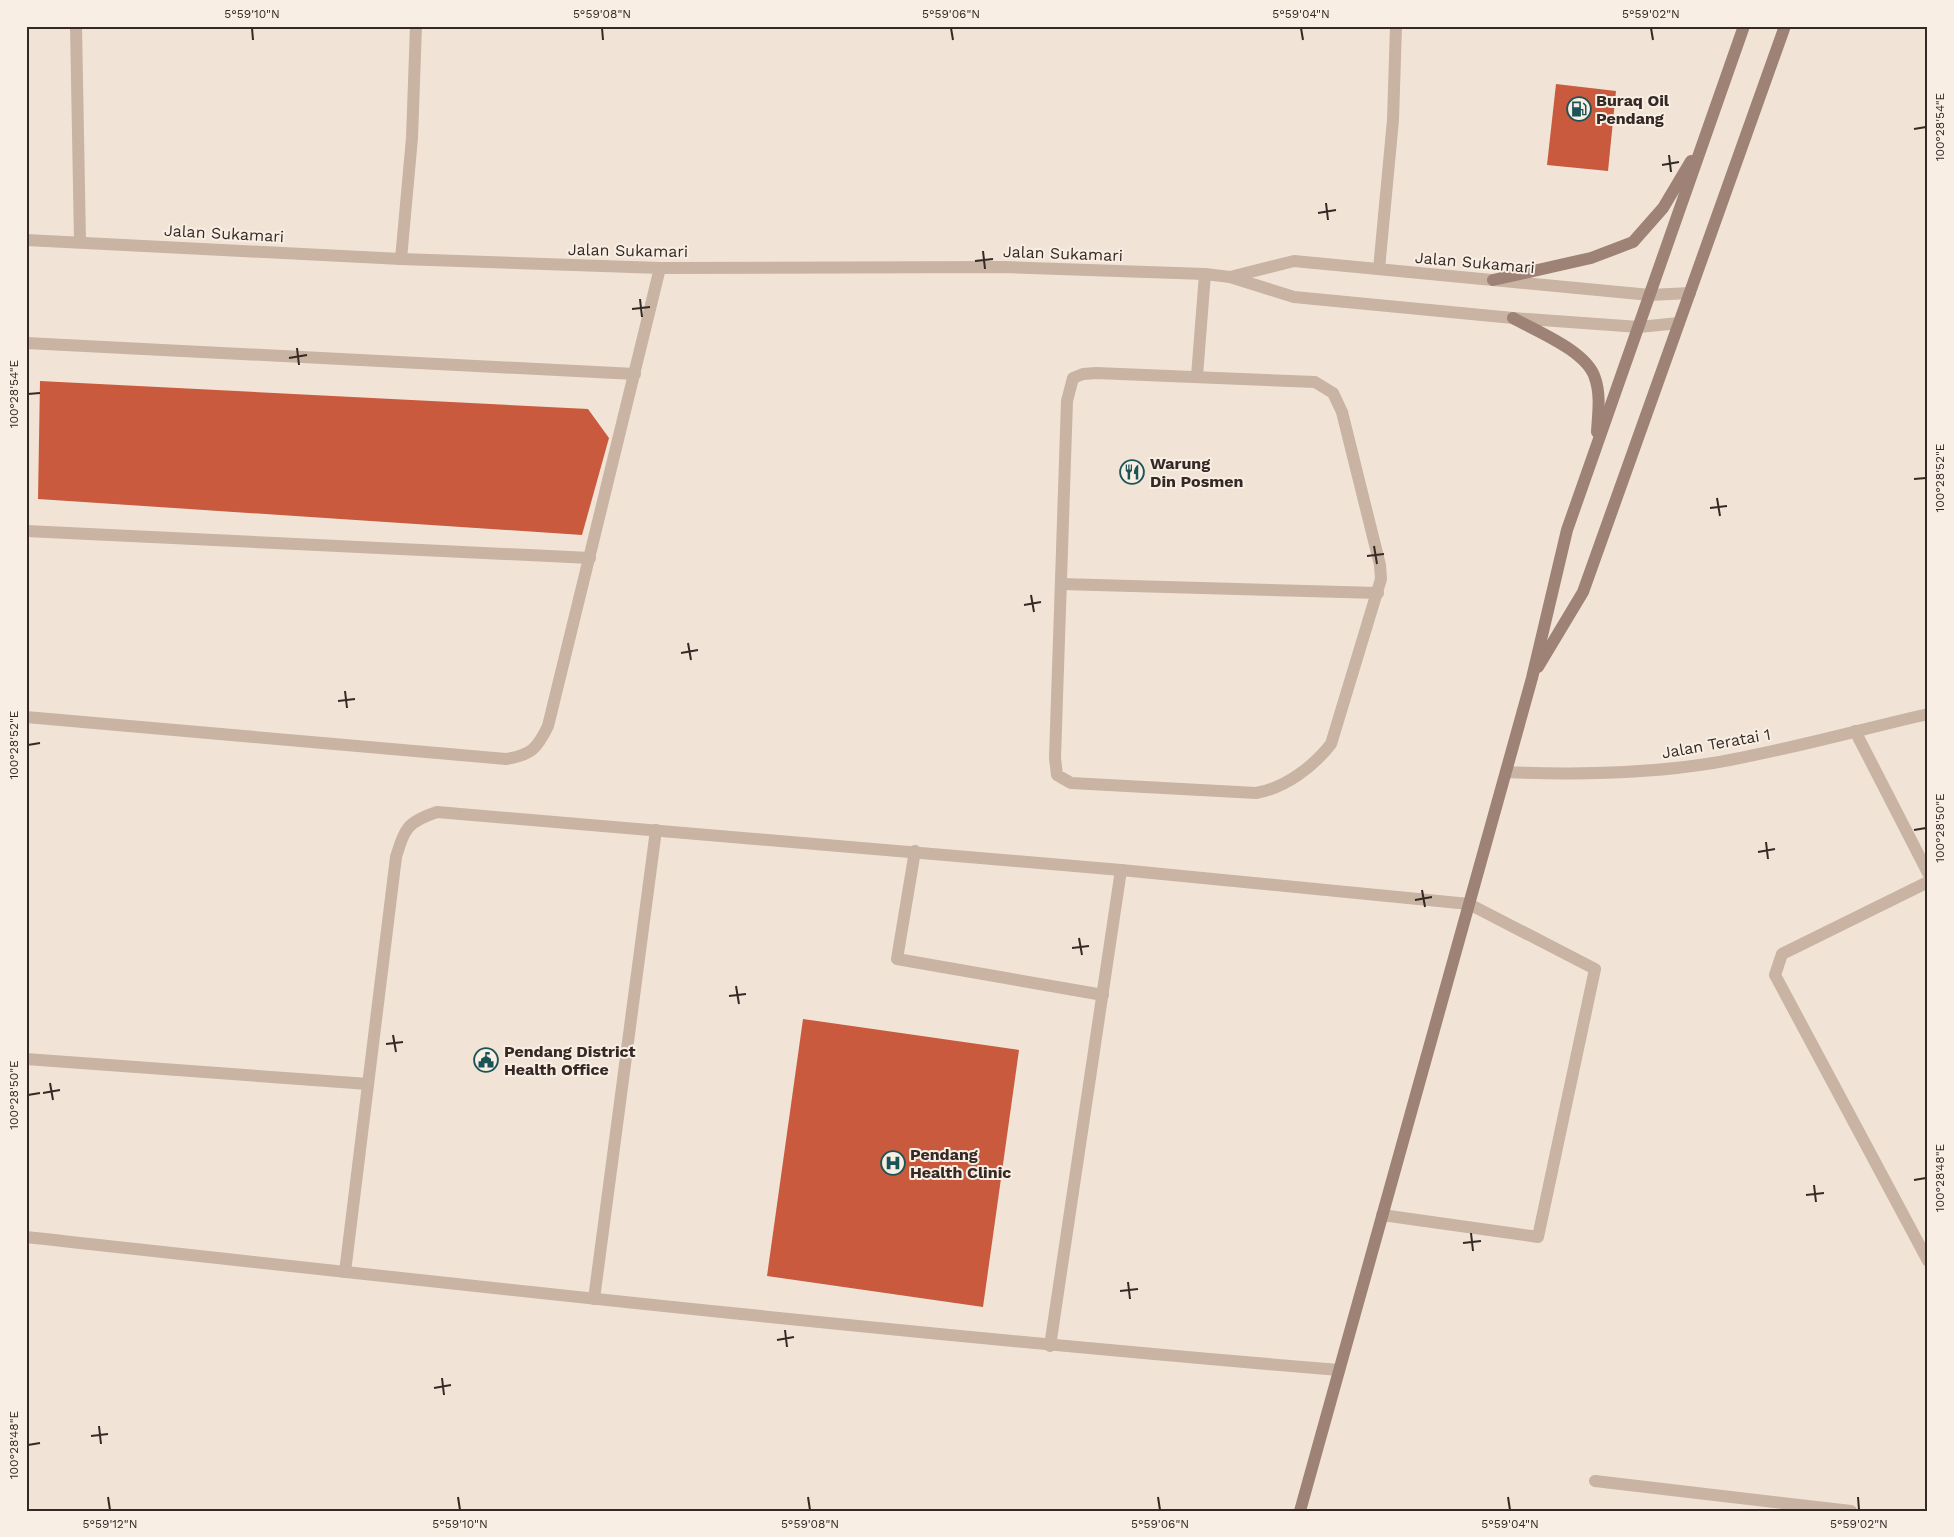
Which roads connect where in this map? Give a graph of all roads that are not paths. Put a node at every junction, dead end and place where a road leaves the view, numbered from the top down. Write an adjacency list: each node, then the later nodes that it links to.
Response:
1 (76, 26): 8 (street)
2 (416, 26): 9 (street)
3 (1396, 26): 11 (street)
4 (1744, 26): 6 (main road)
5 (1785, 26): 15 (main road)
6 (1705, 137): 14 (main road); 16 (main road)
7 (26, 240): 8 (street, Jalan Sukamari)
8 (80, 242): 9 (street, Jalan Sukamari)
9 (401, 259): 10 (street, Jalan Sukamari)
10 (660, 268): 12 (street, Jalan Sukamari); 21 (street)
11 (1379, 269): 13 (street, Jalan Sukamari); 14 (street, Jalan Sukamari)
12 (1205, 274): 13 (street, Jalan Sukamari); 22 (street)
13 (1230, 277): 17 (street, Jalan Sukamari)
14 (1493, 280): 16 (street, Jalan Sukamari)
15 (1690, 293): 16 (street, Jalan Sukamari); 18 (main road)
16 (1650, 295): 19 (main road)
17 (1513, 318): 19 (street, Jalan Sukamari); 23 (main road)
18 (1679, 323): 19 (street, Jalan Sukamari); 28 (main road)
19 (1639, 326): 23 (main road)
20 (26, 343): 21 (street)
21 (635, 374): 25 (street)
22 (1198, 376): 26 (street); 27 (street)
23 (1597, 446): 28 (main road)
24 (26, 531): 25 (street)
25 (590, 558): 30 (street)
26 (1060, 584): 27 (street); 27 (street)
27 (1378, 593)
28 (1532, 678): 32 (main road)
29 (1928, 714): 31 (street, Jalan Teratai 1)
30 (26, 717)
31 (1855, 731): 32 (street, Jalan Teratai 1); 36 (street)
32 (1506, 772): 38 (main road)
33 (656, 830): 34 (street); 41 (street); 46 (street)
34 (915, 851): 35 (street); 39 (street)
35 (1121, 870): 38 (street); 39 (street)
36 (1928, 873)
37 (1928, 882): 44 (street)
38 (1469, 904): 42 (main road); 42 (street)
39 (1102, 995): 47 (street)
40 (26, 1058): 41 (street)
41 (368, 1084): 45 (street)
42 (1382, 1215): 48 (main road)
43 (26, 1237): 45 (street)
44 (1928, 1261)
45 (345, 1272): 46 (street)
46 (594, 1299): 47 (street)
47 (1050, 1346): 48 (street)
48 (1339, 1370): 50 (main road)
49 (1595, 1481): 51 (street)
50 (1300, 1511)
51 (1851, 1511)

